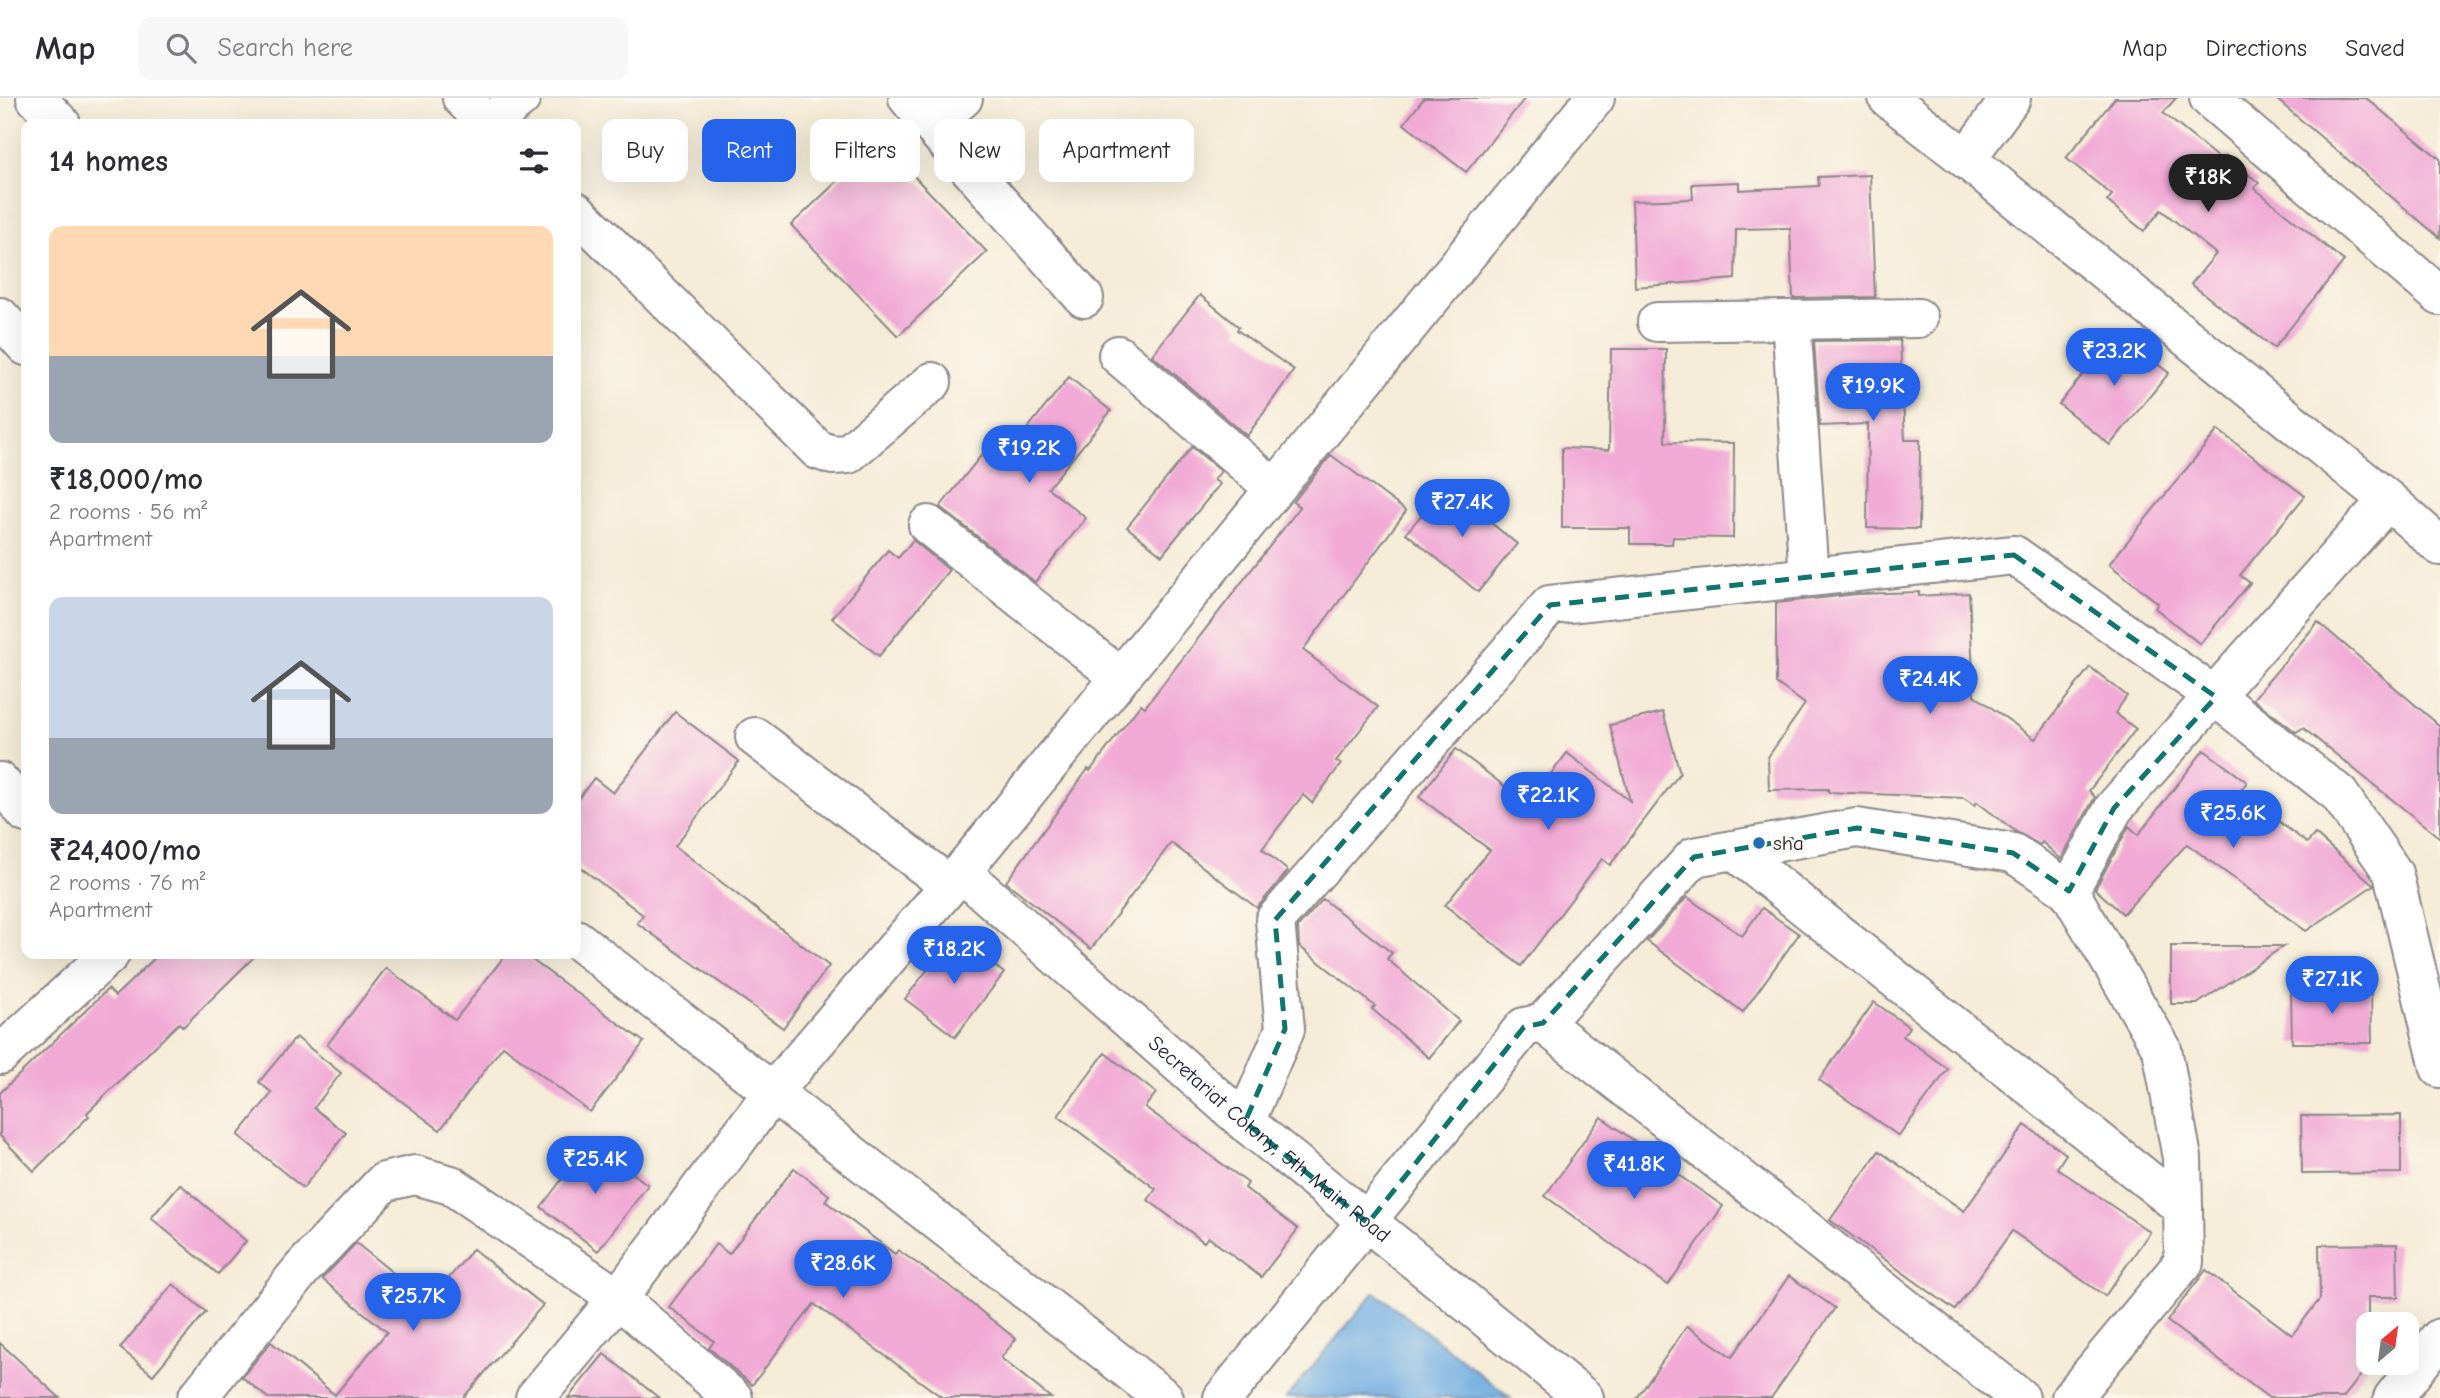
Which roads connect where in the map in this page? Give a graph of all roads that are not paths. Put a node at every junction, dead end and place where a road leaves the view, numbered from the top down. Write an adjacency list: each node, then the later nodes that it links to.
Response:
1 (36, 98): 10 (street)
2 (462, 98): 11 (street)
3 (521, 98): 12 (street)
4 (962, 98): 9 (street)
5 (1594, 98): 24 (street)
6 (1888, 98): 13 (street)
7 (2011, 98): 13 (street)
8 (2209, 98): 15 (street)
9 (919, 112): 16 (street)
10 (56, 119)
11 (484, 119)
12 (495, 119)
13 (1966, 159): 25 (street)
14 (581, 216): 23 (street)
15 (2440, 296)
16 (1084, 298)
17 (0, 317): 21 (street)
18 (1919, 318): 19 (street)
19 (1791, 320): 20 (street); 28 (street)
20 (1657, 322)
21 (21, 340)
22 (1118, 355): 24 (street)
23 (932, 382)
24 (1274, 488): 29 (street)
25 (2388, 500): 27 (street); 30 (street)
26 (928, 525): 29 (street)
27 (2440, 546)
28 (1809, 577): 30 (street); 43 (street)
29 (1120, 677): 35 (street)
30 (2216, 696): 36 (street); 41 (street)
31 (755, 737): 35 (street, Secretariat Colony, 5th Main Road)
32 (0, 782): 33 (street)
33 (21, 807)
34 (1733, 850): 36 (street); 39 (street); 44 (street)
35 (955, 878): 42 (street); 43 (street, Secretariat Colony, 5th Main Road)
36 (2069, 891): 44 (street)
37 (581, 943): 42 (street)
38 (105, 959): 40 (street)
39 (1543, 1023): 45 (street); 54 (street)
40 (0, 1055)
41 (2440, 1068)
42 (773, 1092): 46 (street); 51 (street)
43 (1245, 1122): 45 (street, Secretariat Colony, 5th Main Road)
44 (2183, 1208): 55 (street)
45 (1368, 1223): 52 (street); 53 (street, Secretariat Colony, 5th Main Road)
46 (618, 1298): 48 (street); 49 (street); 50 (street)
47 (2440, 1338): 56 (street)
48 (197, 1398)
49 (535, 1398)
50 (733, 1398)
51 (1164, 1398)
52 (1223, 1398)
53 (1584, 1398)
54 (2020, 1398)
55 (2071, 1398)
56 (2393, 1398)

